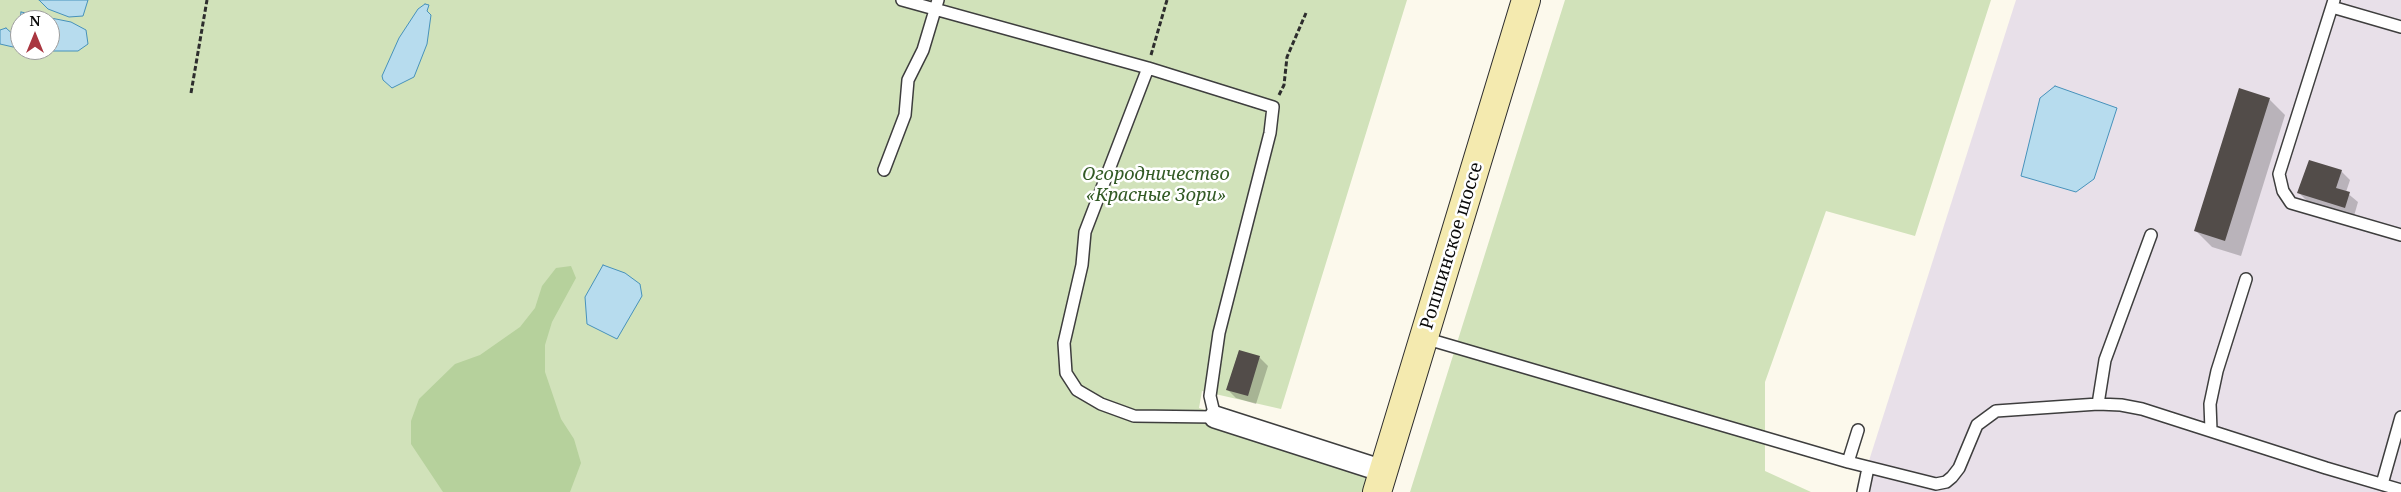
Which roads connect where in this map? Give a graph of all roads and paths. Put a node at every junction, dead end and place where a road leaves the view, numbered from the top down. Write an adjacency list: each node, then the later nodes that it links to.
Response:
1 (207, 0): 10 (path)
2 (902, 0): 6 (lane)
3 (1166, 0): 9 (path)
4 (1526, 0): 16 (main road, Ропшинское шоссе)
5 (2333, 4): 8 (lane); 14 (lane)
6 (937, 5): 9 (lane); 12 (lane)
7 (1306, 13): 11 (path)
8 (2401, 27)
9 (1148, 68): 11 (lane); 18 (lane)
10 (191, 94)
11 (1273, 107): 18 (lane)
12 (884, 170)
13 (2152, 235): 17 (lane)
14 (2401, 236)
15 (2246, 279): 21 (lane)
16 (1424, 338): 22 (lane); 24 (main road, Ропшинское шоссе)
17 (2098, 404): 21 (lane); 23 (lane)
18 (1215, 417): 24 (street)
19 (2401, 417): 25 (lane)
20 (1858, 430): 22 (lane)
21 (2211, 430): 25 (lane)
22 (1848, 462): 23 (lane)
23 (1868, 468): 27 (lane)
24 (1380, 481)
25 (2382, 484): 26 (lane)
26 (2401, 490)
27 (1863, 492)

